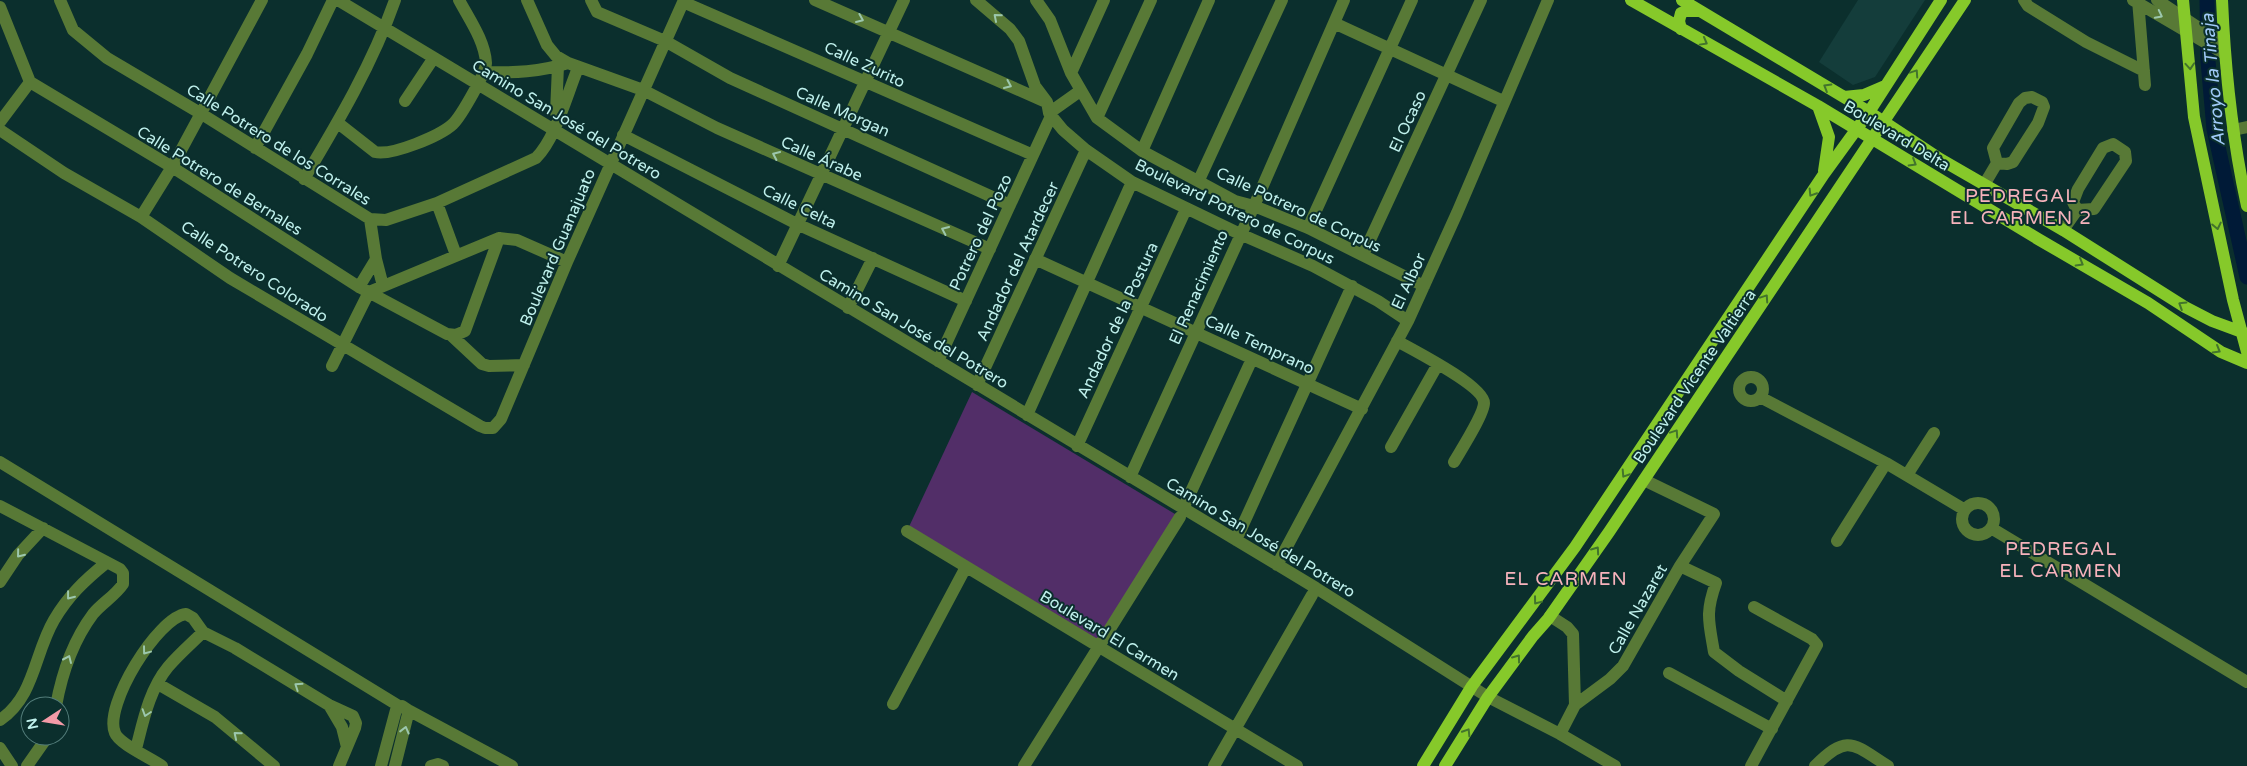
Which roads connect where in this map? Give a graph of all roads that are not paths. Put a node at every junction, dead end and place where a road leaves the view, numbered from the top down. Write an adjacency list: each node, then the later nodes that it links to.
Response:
1 (60, 0): 59 (street, Calle Potrero de los Corrales)
2 (262, 0): 59 (street)
3 (333, 0): 73 (street)
4 (338, 0): 35 (street, Camino San José del Potrero)
5 (394, 0): 35 (street)
6 (459, 0): 46 (street)
7 (527, 0): 42 (street)
8 (591, 0): 38 (street, Calle Morgan)
9 (815, 0): 37 (street, one-way to 37)
10 (904, 0): 37 (street)
11 (976, 0): 57 (street, Boulevard Potrero de Corpus, one-way to 11)
12 (1036, 0): 44 (street, Calle Potrero de Corpus)
13 (1104, 0): 44 (street)
14 (1151, 0): 60 (street)
15 (1209, 0): 75 (street)
16 (1282, 0): 85 (street)
17 (1344, 0): 33 (street, El Renacimiento)
18 (1412, 0): 40 (street)
19 (1481, 0): 45 (street, El Ocaso)
20 (1548, 0): 55 (street, El Albor)
21 (1631, 0): 36 (main road, Boulevard Delta)
22 (1682, 0): 32 (main road, Boulevard Delta)
23 (1941, 0): 50 (main road, Boulevard Vicente Valtierra)
24 (1965, 0): 61 (main road, Boulevard Vicente Valtierra, one-way to 24)
25 (2024, 0): 43 (street)
26 (2157, 0): 34 (street)
27 (2183, 0): 34 (main road)
28 (2222, 0): 39 (main road)
29 (683, 1): 38 (street, Boulevard Guanajuato); 48 (street, Calle Zurito)
30 (2136, 1): 34 (street, one-way to 34); 43 (street)
31 (0, 7): 47 (street)
32 (1702, 12): 36 (main road); 53 (main road, Boulevard Delta, one-way to 32)
33 (1334, 23): 40 (street); 92 (street, El Renacimiento)
34 (2185, 24): 39 (street); 116 (main road, one-way to 116)
35 (384, 29): 41 (street, Camino San José del Potrero); 63 (street)
36 (1681, 29): 56 (main road, Boulevard Delta, one-way to 56)
37 (888, 32): 48 (street); 57 (street, one-way to 57)
38 (665, 41): 51 (street, Boulevard Guanajuato); 66 (street, Calle Morgan)
39 (2220, 45): 69 (main road)
40 (1390, 49): 45 (street); 98 (street)
41 (434, 59): 46 (street, Camino San José del Potrero); 54 (street)
42 (568, 66): 46 (street); 51 (street, Calle Árabe); 64 (street, Calle Potrero de los Corrales); 64 (street)
43 (2144, 71): 49 (street)
44 (1071, 73): 52 (street, Calle Potrero de Corpus)
45 (1446, 75): 55 (street); 105 (street, El Ocaso)
46 (482, 78): 63 (street); 64 (street, Camino San José del Potrero)
47 (30, 82): 62 (street); 80 (street, Calle Potrero de Bernales)
48 (865, 82): 66 (street); 76 (street, Calle Zurito)
49 (2145, 85)
50 (1884, 86): 53 (main road); 58 (main road, Boulevard Vicente Valtierra)
51 (643, 90): 71 (street, Boulevard Guanajuato); 83 (street, Calle Árabe, one-way to 51)
52 (1080, 91): 57 (street); 60 (street, Calle Potrero de Corpus)
53 (1844, 97): 58 (main road, Boulevard Delta)
54 (405, 101)
55 (1503, 102): 114 (street, El Albor)
56 (1818, 106): 67 (main road, Boulevard Delta); 81 (main road)
57 (1049, 110): 74 (street, Boulevard Potrero de Corpus); 76 (street, Potrero del Pozo)
58 (1869, 112): 61 (main road, Boulevard Delta); 67 (main road, Boulevard Vicente Valtierra)
59 (200, 113): 73 (street, Calle Potrero de los Corrales); 80 (street)
60 (1097, 118): 75 (street, Calle Potrero de Corpus)
61 (1883, 120): 72 (main road, Boulevard Vicente Valtierra); 77 (main road, Boulevard Delta)
62 (0, 122)
63 (338, 123): 84 (street)
64 (554, 127): 79 (street, Camino San José del Potrero); 88 (street, Calle Potrero de los Corrales)
65 (2247, 127): 69 (street)
66 (842, 129): 83 (street); 89 (street, Calle Morgan)
67 (1857, 129): 72 (main road, Boulevard Delta); 81 (main road, Boulevard Vicente Valtierra)
68 (0, 130): 94 (street, Calle Potrero Colorado)
69 (2233, 133): 70 (street); 90 (main road)
70 (2247, 134)
71 (623, 136): 79 (street, Boulevard Guanajuato); 97 (street, Calle Celta)
72 (1871, 138): 82 (main road, Boulevard Delta, one-way to 82); 148 (main road, Boulevard Vicente Valtierra, one-way to 72)
73 (255, 148): 84 (street, Calle Potrero de los Corrales)
74 (1086, 150): 86 (street, Boulevard Potrero de Corpus); 108 (street, Andador del Atardecer)
75 (1142, 151): 85 (street, Calle Potrero de Corpus)
76 (1033, 155): 89 (street, Potrero del Pozo)
77 (1940, 159): 82 (main road); 87 (main road, Boulevard Delta)
78 (1997, 163): 78 (street); 87 (street)
79 (610, 164): 109 (street, Boulevard Guanajuato); 110 (street, Camino San José del Potrero)
80 (172, 167): 94 (street); 115 (street, Calle Potrero de Bernales)
81 (1824, 174): 170 (main road, Boulevard Vicente Valtierra, one-way to 170)
82 (1930, 174): 102 (main road, Boulevard Delta)
83 (820, 175): 97 (street); 103 (street, Calle Árabe, one-way to 83)
84 (304, 179): 95 (street, Calle Potrero de los Corrales)
85 (1199, 180): 92 (street, Calle Potrero de Corpus)
86 (1132, 182): 91 (street, Boulevard Potrero de Corpus); 111 (street)
87 (1984, 185): 96 (main road, Boulevard Delta)
88 (437, 203): 95 (street, Calle Potrero de los Corrales); 104 (street)
89 (1010, 205): 103 (street, Potrero del Pozo)
90 (2247, 206)
91 (1186, 209): 100 (street, Boulevard Potrero de Corpus); 119 (street, Andador de la Postura)
92 (1252, 210): 98 (street, Calle Potrero de Corpus); 100 (street, El Renacimiento)
93 (2077, 210): 93 (street); 99 (street)
94 (141, 217): 126 (street, Calle Potrero Colorado)
95 (370, 219): 107 (street)
96 (2048, 221): 99 (main road, Boulevard Delta); 102 (main road)
97 (797, 224): 106 (street, Calle Celta); 110 (street)
98 (1308, 228): 105 (street, Calle Potrero de Corpus)
99 (2062, 230): 121 (main road, Boulevard Delta, one-way to 99)
100 (1241, 231): 113 (street, Boulevard Potrero de Corpus); 122 (street, El Renacimiento)
101 (500, 238): 104 (street); 109 (street); 124 (street)
102 (2038, 239): 130 (main road, Boulevard Delta, one-way to 130)
103 (990, 249): 117 (street, Potrero del Pozo)
104 (456, 255): 112 (street)
105 (1363, 255): 114 (street, Calle Potrero de Corpus)
106 (873, 258): 117 (street, Calle Celta); 118 (street)
107 (376, 259): 112 (street); 115 (street)
108 (1035, 260): 111 (street, Calle Temprano); 135 (street, Andador del Atardecer)
109 (567, 262): 132 (street, Boulevard Guanajuato)
110 (778, 266): 118 (street, Camino San José del Potrero)
111 (1086, 283): 119 (street, Calle Temprano); 138 (street)
112 (383, 286): 115 (street)
113 (1352, 286): 120 (street, Boulevard Potrero de Corpus); 134 (street)
114 (1424, 286): 120 (street, El Albor)
115 (364, 290): 124 (street, Calle Potrero de Bernales); 126 (street)
116 (2233, 300): 121 (main road); 123 (main road)
117 (966, 301): 129 (street, Potrero del Pozo)
118 (848, 308): 129 (street, Camino San José del Potrero)
119 (1140, 308): 122 (street, Calle Temprano); 141 (street, Andador de la Postura)
120 (1408, 321): 125 (street, El Albor)
121 (2212, 321): 123 (main road, Boulevard Delta)
122 (1195, 333): 128 (street, Calle Temprano); 147 (street, El Renacimiento)
123 (2244, 333): 127 (main road)
124 (452, 336): 132 (street, Calle Potrero de Bernales)
125 (1397, 341): 131 (street); 137 (street, El Albor)
126 (342, 346): 133 (street); 139 (street, Calle Potrero Colorado)
127 (2247, 352)
128 (1252, 359): 134 (street, Calle Temprano); 151 (street)
129 (938, 361): 135 (street, Camino San José del Potrero)
130 (2247, 363)
131 (1438, 364): 142 (street); 144 (street)
132 (524, 365): 139 (street, Boulevard Guanajuato)
133 (332, 366)
134 (1307, 384): 137 (street, Calle Temprano); 155 (street)
135 (977, 385): 138 (street, Camino San José del Potrero)
136 (1760, 397): 145 (street)
137 (1362, 409): 158 (street, El Albor)
138 (1027, 415): 141 (street, Camino San José del Potrero)
139 (496, 426)
140 (1934, 433): 146 (street)
141 (1077, 446): 147 (street, Camino San José del Potrero)
142 (1391, 447)
143 (0, 462): 176 (street)
144 (1454, 462)
145 (1886, 463): 146 (street); 156 (street)
146 (1907, 475): 150 (street)
147 (1130, 477): 151 (street, Camino San José del Potrero)
148 (1644, 480): 159 (street, Calle Nazaret); 164 (main road, Boulevard Vicente Valtierra, one-way to 148)
149 (0, 506): 152 (street)
150 (1965, 510): 153 (street); 153 (street)
151 (1182, 513): 155 (street, Camino San José del Potrero); 166 (street)
152 (43, 528): 157 (street); 161 (street, one-way to 161)
153 (1991, 528): 168 (street)
154 (907, 531): 160 (street, Boulevard El Carmen)
155 (1236, 540): 158 (street, Camino San José del Potrero)
156 (1837, 541)
157 (106, 563): 171 (street, one-way to 157); 177 (street, one-way to 177)
158 (1277, 565): 170 (street, Camino San José del Potrero)
159 (1680, 566): 173 (street); 175 (street, Calle Nazaret)
160 (966, 567): 166 (street, Boulevard El Carmen); 174 (street)
161 (0, 581)
162 (1312, 595): 178 (street)
163 (1754, 607): 173 (street)
164 (1550, 616): 172 (main road, Boulevard Vicente Valtierra, one-way to 164); 175 (street)
165 (203, 632): 169 (street); 183 (street, one-way to 183); 189 (street, one-way to 165)
166 (1098, 648): 178 (street, Boulevard El Carmen); 195 (street)
167 (1668, 673): 179 (street)
168 (2247, 682)
169 (158, 684): 183 (street, one-way to 183); 188 (street, one-way to 169)
170 (1472, 686): 172 (street, Camino San José del Potrero); 197 (main road, Boulevard Vicente Valtierra)
171 (58, 696)
172 (1488, 697): 180 (street, Camino San José del Potrero); 198 (main road, Boulevard Vicente Valtierra, one-way to 172)
173 (1787, 701): 179 (street)
174 (893, 704)
175 (1575, 705): 180 (street, Calle Nazaret)
176 (404, 708): 190 (street); 191 (street, one-way to 176); 194 (street)
177 (0, 720)
178 (1235, 729): 185 (street, Boulevard El Carmen); 196 (street)
179 (1772, 729): 200 (street)
180 (1560, 734): 199 (street, Camino San José del Potrero)
181 (41, 746): 186 (street)
182 (0, 748): 184 (street)
183 (136, 749): 187 (street)
184 (10, 765)
185 (1292, 765)
186 (27, 766)
187 (162, 766)
188 (274, 766)
189 (339, 766)
190 (381, 766)
191 (395, 766)
192 (431, 766): 193 (street)
193 (443, 766)
194 (512, 766)
195 (1024, 766)
196 (1214, 766)
197 (1423, 766)
198 (1445, 766)
199 (1615, 766)
200 (1751, 766)
201 (1815, 766): 202 (street)
202 (1888, 766)

